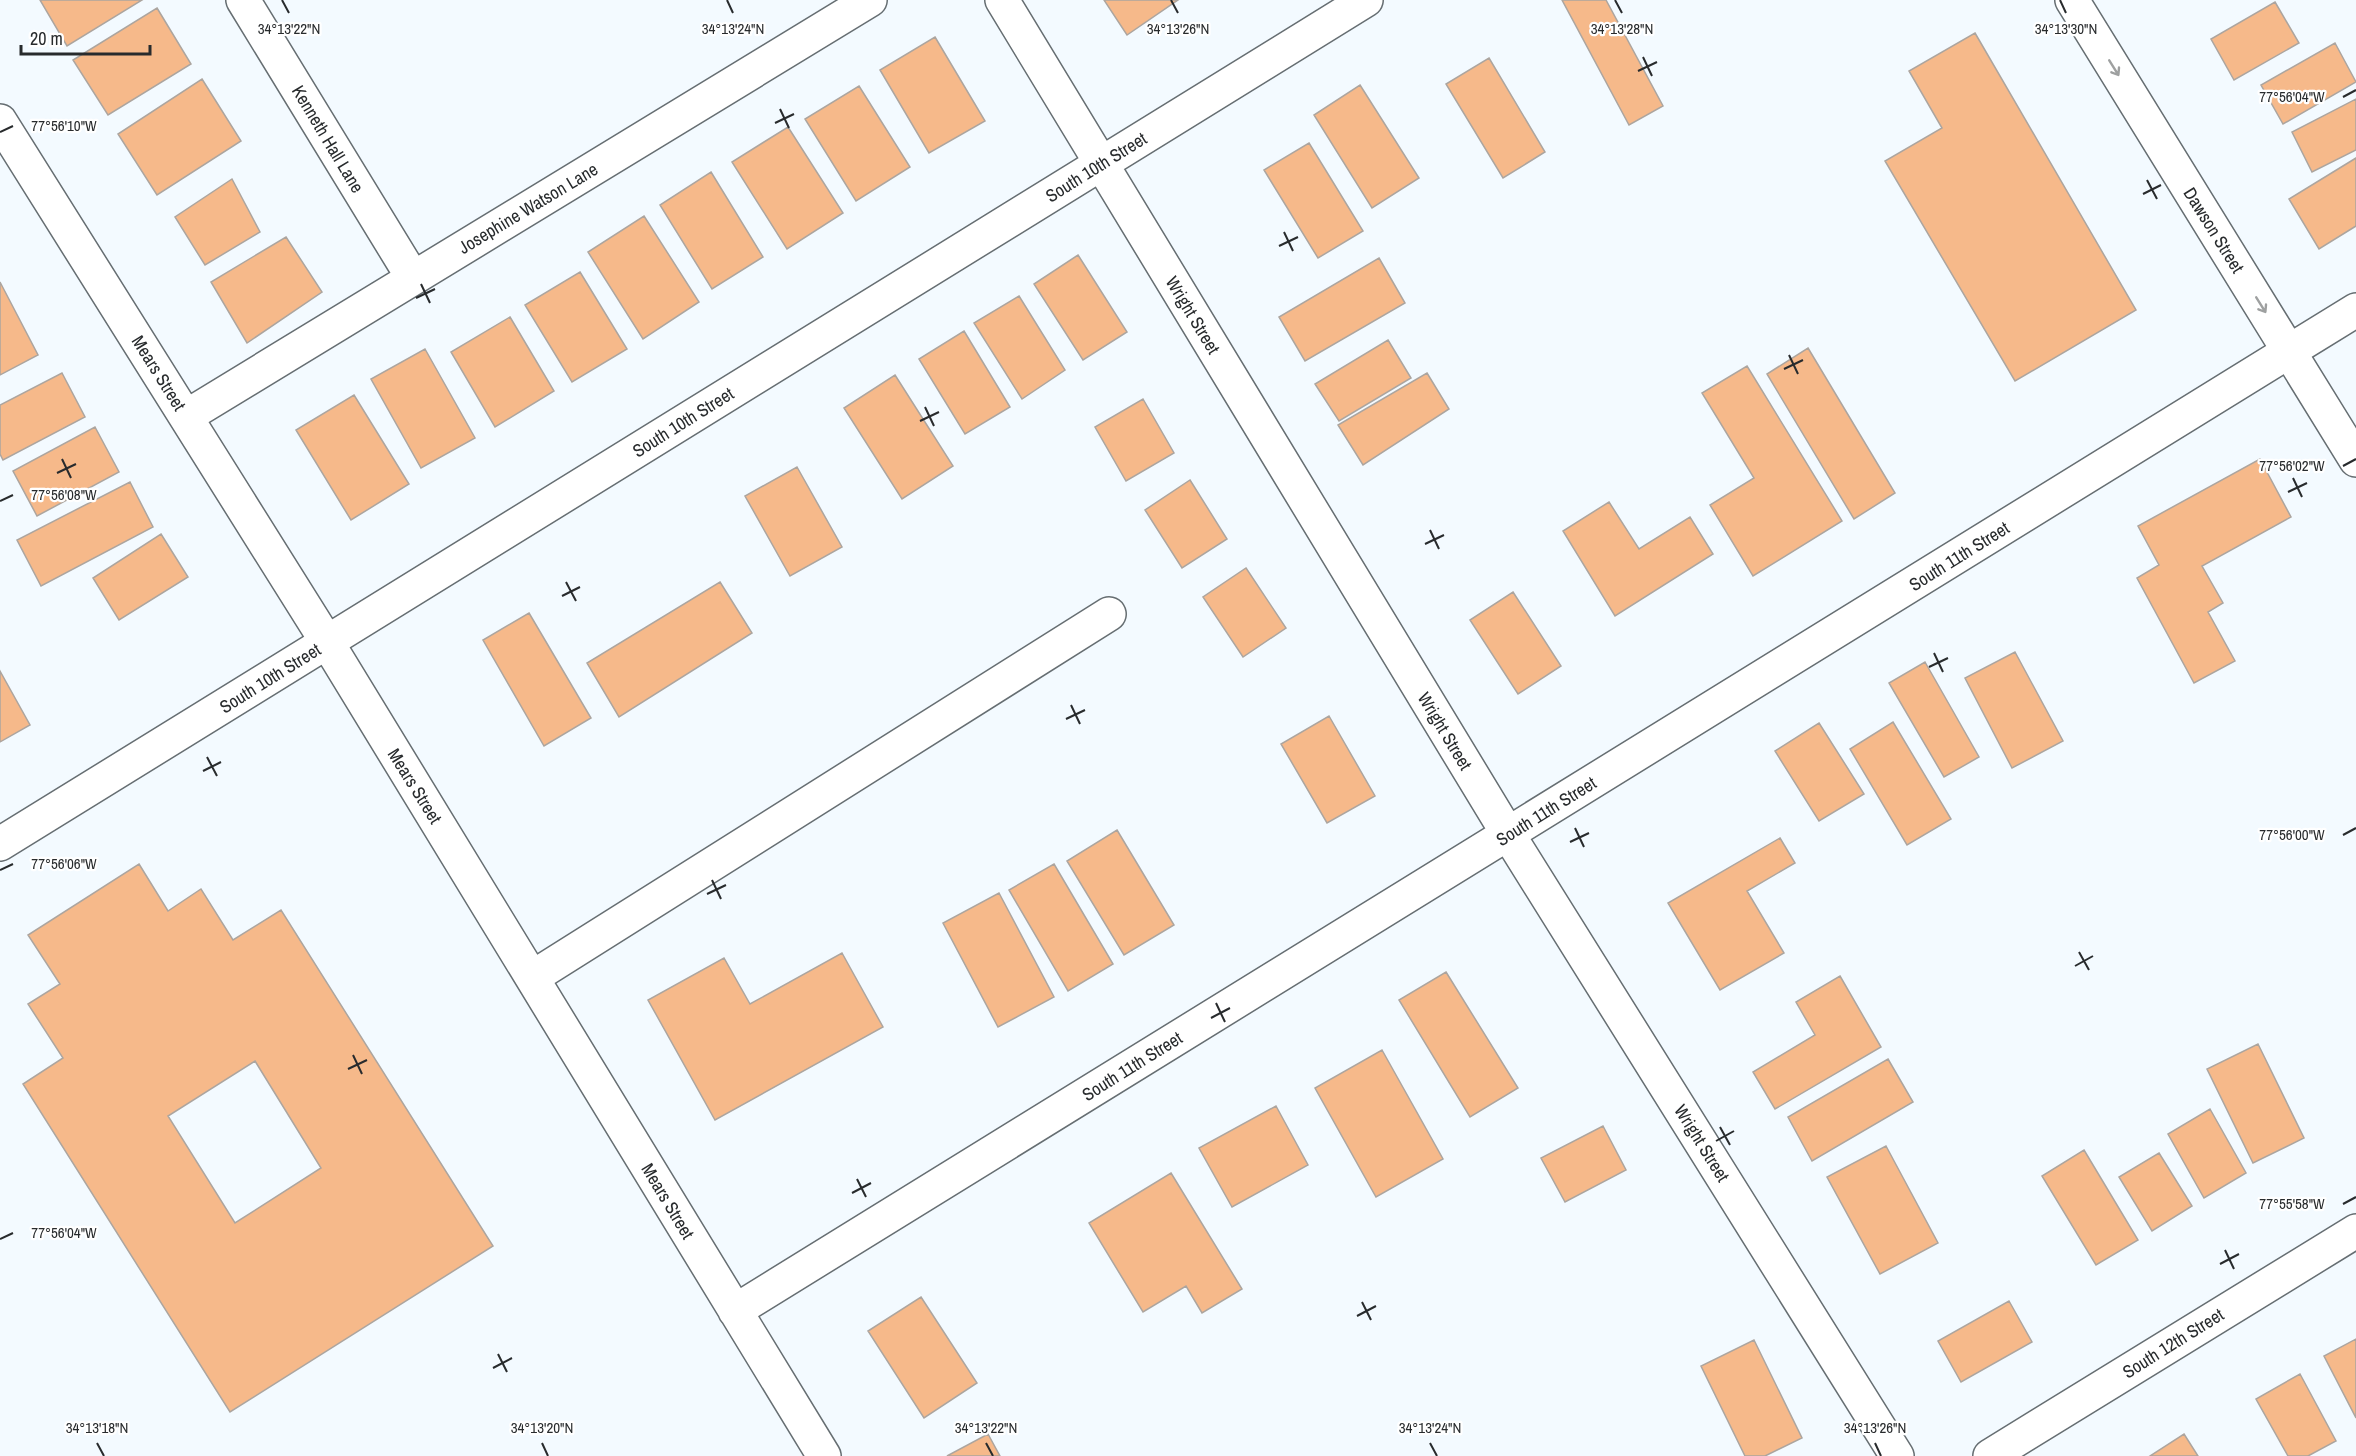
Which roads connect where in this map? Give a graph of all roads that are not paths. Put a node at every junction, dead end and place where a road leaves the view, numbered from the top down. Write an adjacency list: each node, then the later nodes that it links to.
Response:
1 (243, 0): 8 (street, Kenneth Hall Lane)
2 (870, 0): 8 (street, Josephine Watson Lane)
3 (1002, 0): 7 (street, Wright Street)
4 (1366, 0): 7 (street, South 10th Street)
5 (2072, 0): 10 (street, Dawson Street, one-way to 10)
6 (0, 121): 11 (street, Mears Street)
7 (1101, 164): 14 (street, South 10th Street); 15 (street, Wright Street)
8 (413, 278): 11 (street, Josephine Watson Lane)
9 (2356, 310): 10 (street, South 11th Street)
10 (2289, 351): 12 (street, Dawson Street); 15 (street, South 11th Street)
11 (187, 417): 14 (street, Mears Street)
12 (2356, 460)
13 (1109, 614): 17 (street)
14 (327, 642): 16 (street, South 10th Street); 17 (street, Mears Street)
15 (1508, 834): 19 (street, South 11th Street); 21 (street, Wright Street)
16 (0, 844)
17 (532, 976): 19 (street, Mears Street)
18 (2356, 1231): 22 (street, South 12th Street)
19 (735, 1311): 20 (street, Mears Street)
20 (824, 1456)
21 (1897, 1456)
22 (1990, 1456)

